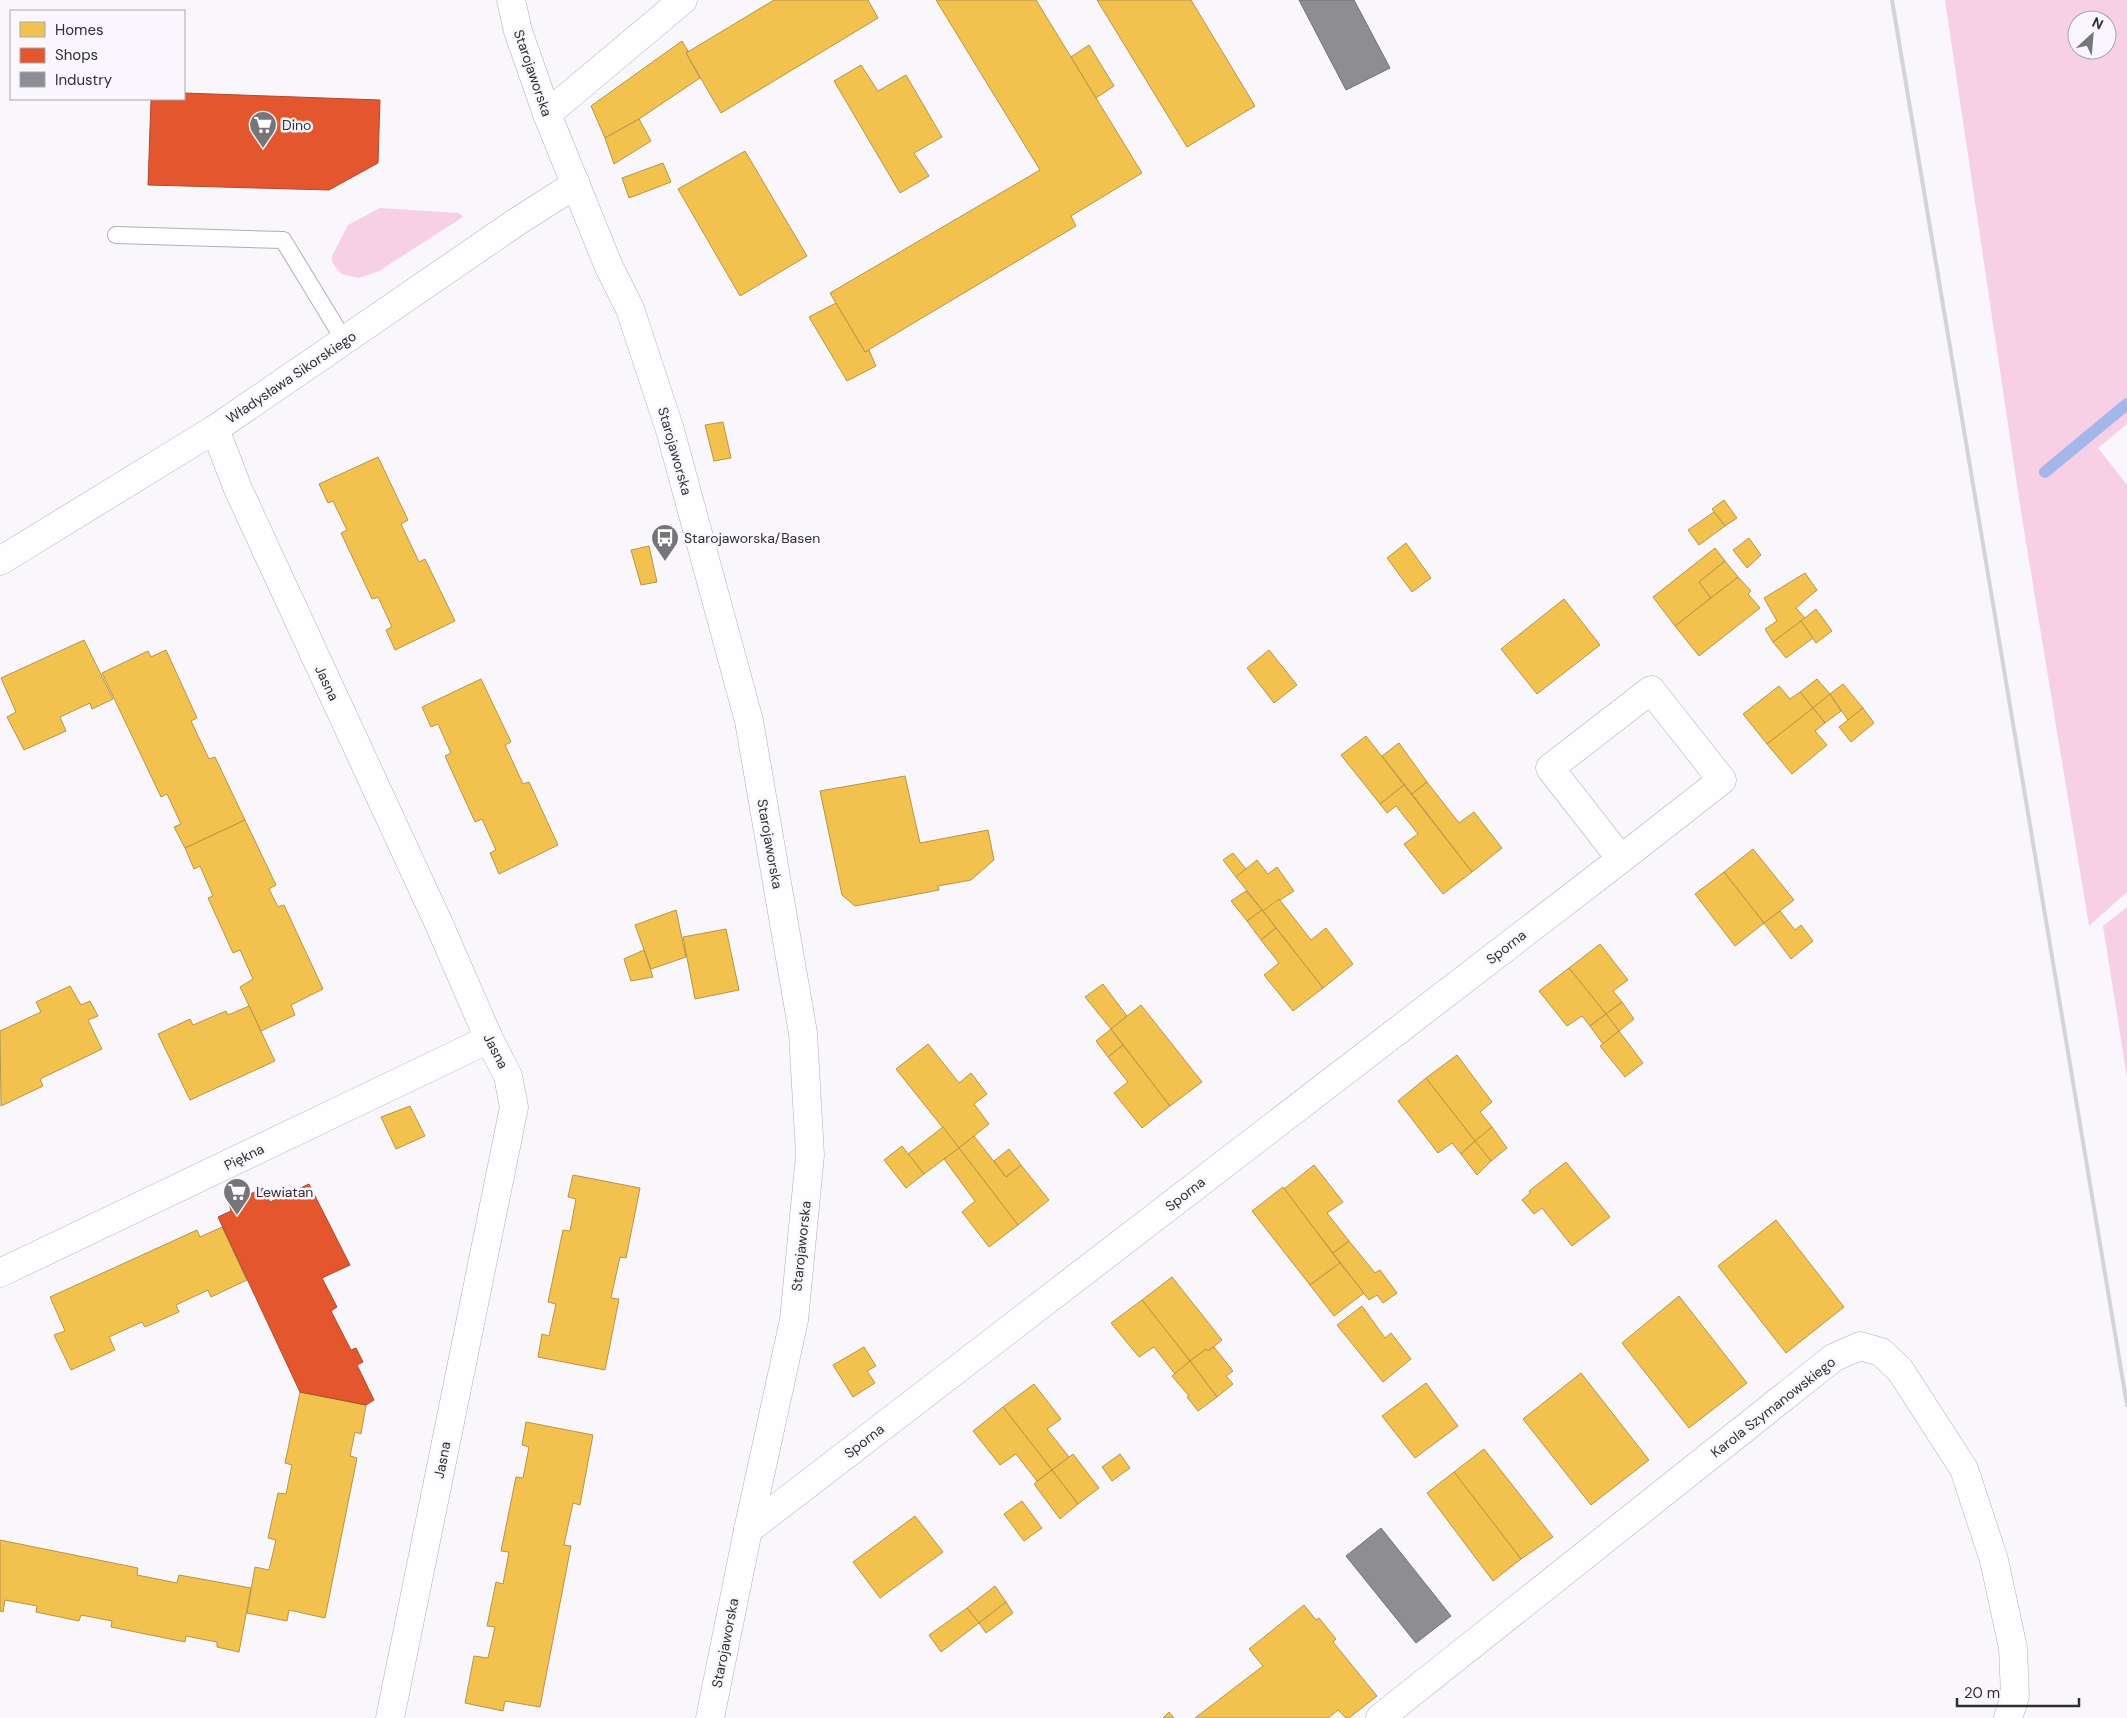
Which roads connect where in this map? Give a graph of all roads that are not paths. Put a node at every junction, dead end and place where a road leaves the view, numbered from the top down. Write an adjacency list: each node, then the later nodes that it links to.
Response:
1 (511, 0): 3 (street, Starojaworska)
2 (683, 0): 3 (street)
3 (547, 114): 4 (street, Starojaworska)
4 (576, 184): 6 (street, Władysława Sikorskiego); 12 (street, Starojaworska)
5 (116, 235): 6 (lane)
6 (344, 340): 7 (street, Władysława Sikorskiego)
7 (215, 429): 8 (street, Władysława Sikorskiego); 10 (street, Jasna)
8 (0, 561)
9 (1621, 858): 9 (street, Sporna); 12 (street, Sporna)
10 (489, 1039): 11 (street, Piękna); 13 (street, Jasna)
11 (0, 1273)
12 (748, 1530): 14 (street, Starojaworska)
13 (390, 1718)
14 (710, 1718)
15 (1380, 1718): 16 (street, Karola Szymanowskiego)
16 (2008, 1718)

